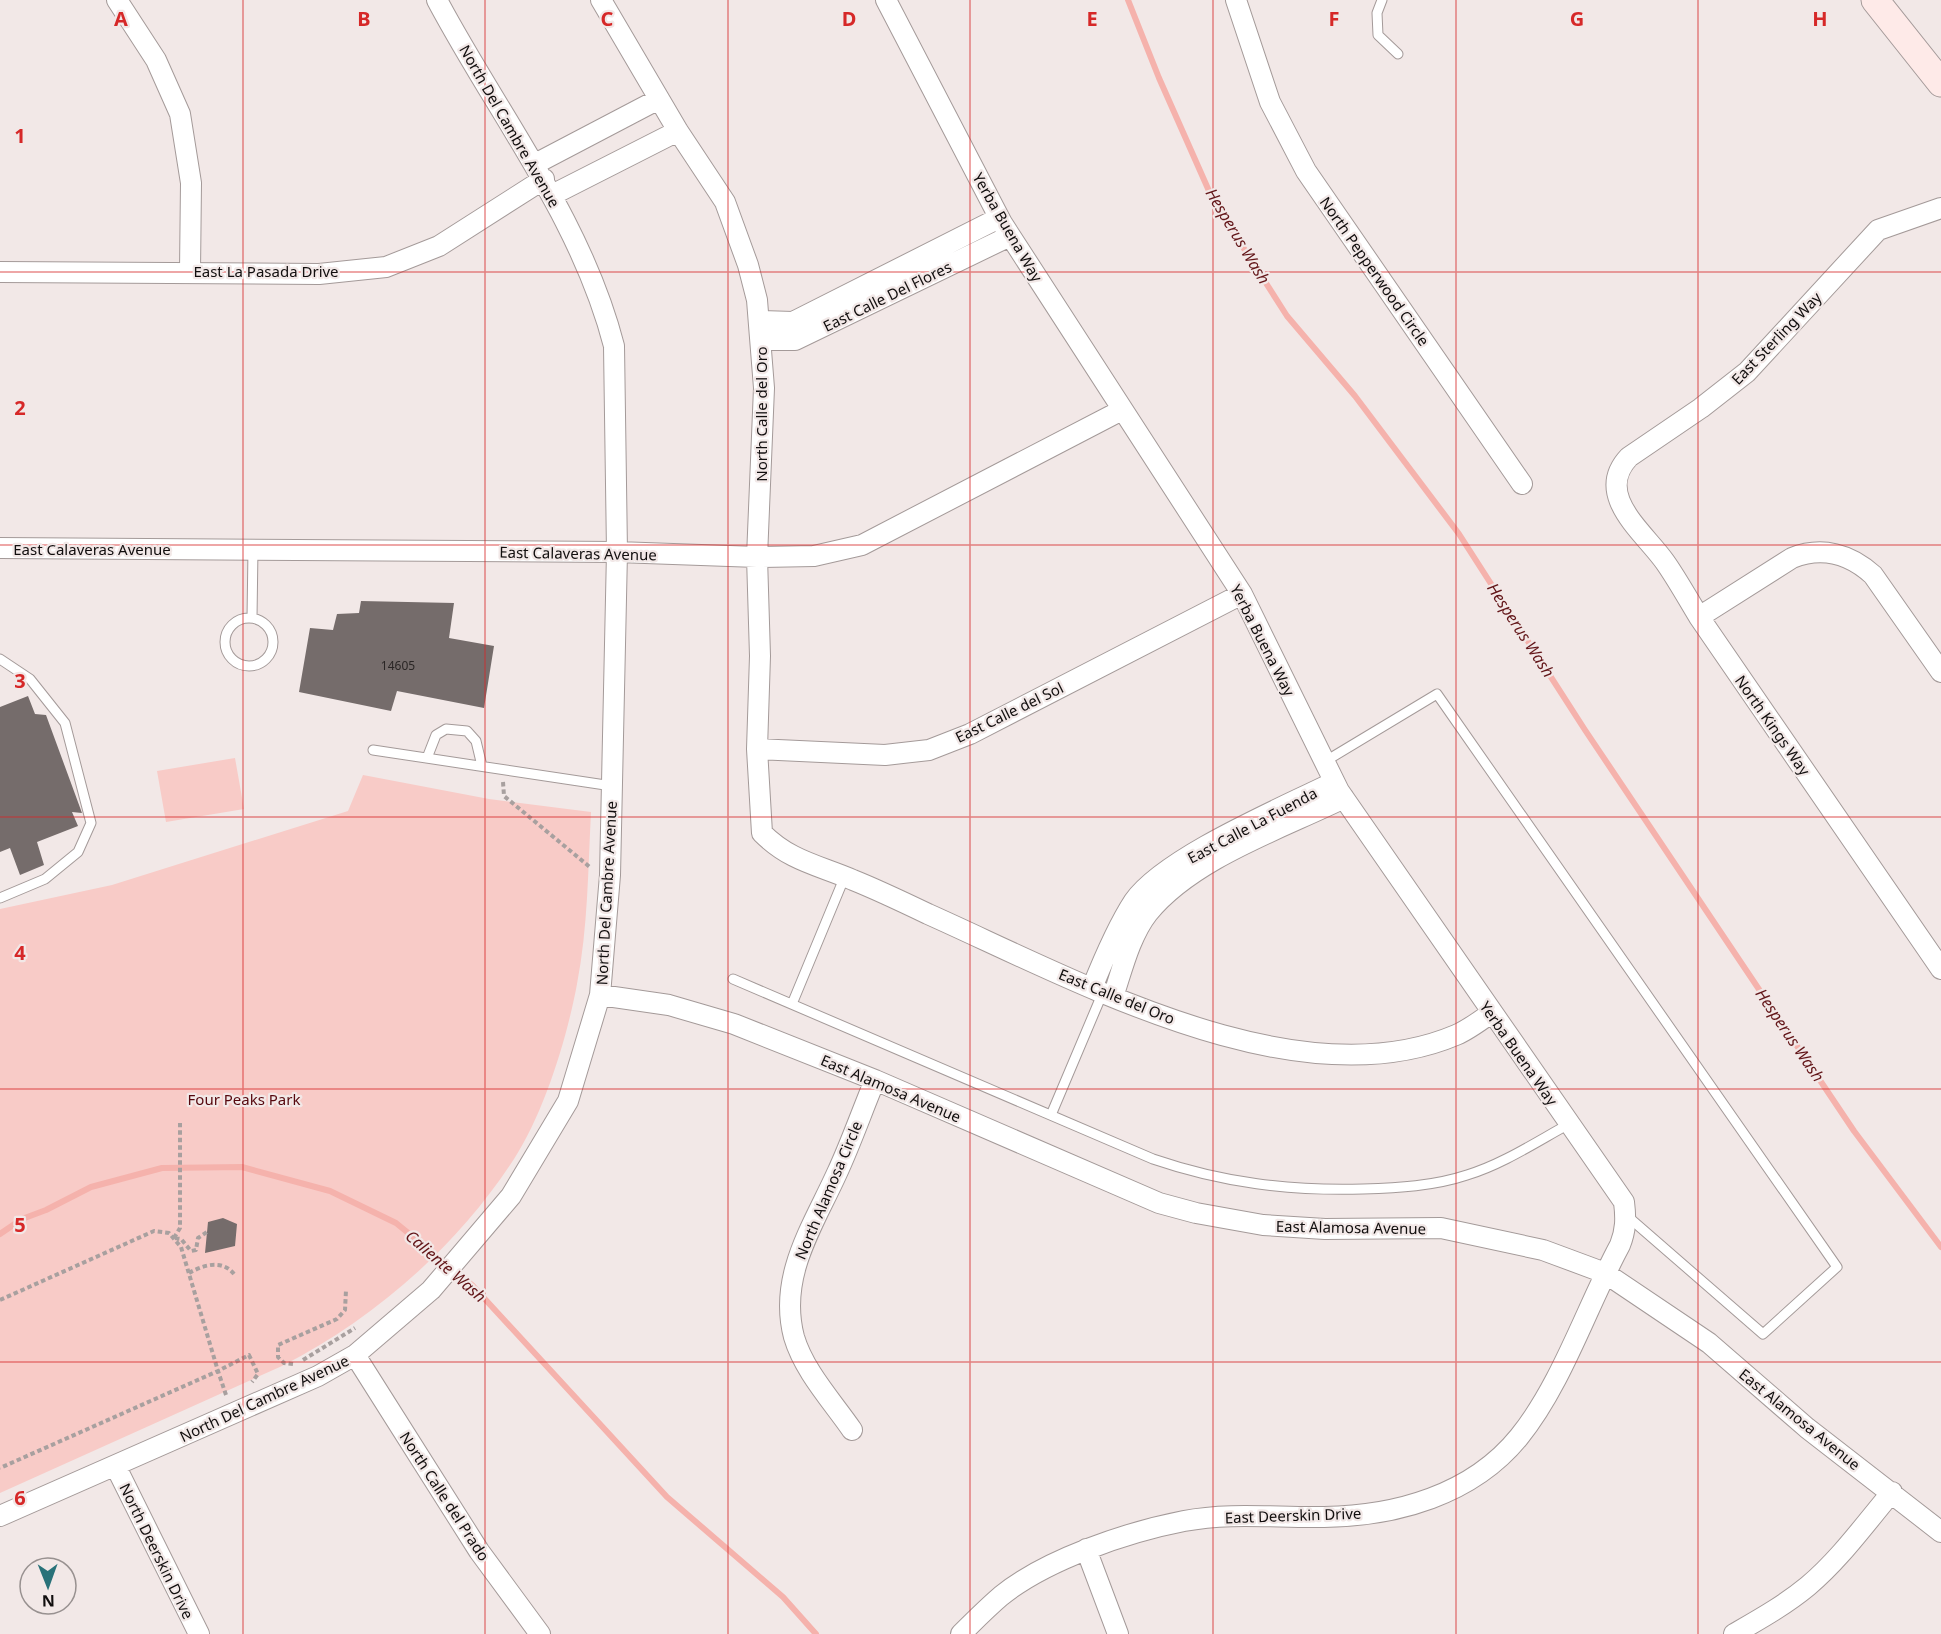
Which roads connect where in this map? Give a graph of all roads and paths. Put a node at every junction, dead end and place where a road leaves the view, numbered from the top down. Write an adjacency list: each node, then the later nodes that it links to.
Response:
1 (117, 0): 17 (street)
2 (437, 0): 12 (street, North Del Cambre Avenue)
3 (601, 0): 10 (street, North Calle del Oro)
4 (886, 0): 14 (street, Yerba Buena Way)
5 (1236, 0): 21 (street, North Pepperwood Circle)
6 (1382, 0): 8 (lane)
7 (1875, 0): 9 (main road)
8 (1398, 54)
9 (1941, 82)
10 (659, 99): 11 (street, North Calle del Oro); 12 (street, East La Pasada Drive)
11 (678, 131): 12 (street, East La Pasada Drive); 18 (street, North Calle del Oro)
12 (544, 180): 17 (street, East La Pasada Drive); 24 (street, North Del Cambre Avenue)
13 (1941, 208): 20 (street, East Sterling Way)
14 (999, 218): 15 (street, Yerba Buena Way); 18 (street, East Calle Del Flores)
15 (1010, 236): 18 (street, East Calle Del Flores); 19 (street, Yerba Buena Way)
16 (0, 272): 17 (street, East La Pasada Drive)
17 (190, 272)
18 (760, 330): 25 (street, North Calle del Oro)
19 (1122, 410): 25 (street, East Calaveras Avenue); 26 (street, Yerba Buena Way)
20 (1616, 478): 27 (street, North Kings Way)
21 (1522, 484)
22 (0, 548): 23 (street, East Calaveras Avenue)
23 (253, 549): 24 (street, East Calaveras Avenue); 28 (lane)
24 (617, 552): 25 (street, East Calaveras Avenue); 37 (street, North Del Cambre Avenue)
25 (757, 557): 31 (street, North Calle del Oro)
26 (1242, 594): 31 (street, East Calle del Sol); 34 (street, Yerba Buena Way)
27 (1699, 617): 30 (street); 43 (street, North Kings Way)
28 (252, 618): 28 (lane)
29 (0, 659): 42 (lane)
30 (1941, 672)
31 (757, 749): 39 (street, North Calle del Oro)
32 (373, 750): 33 (lane)
33 (426, 758): 35 (lane); 35 (lane)
34 (1324, 762): 38 (street, Yerba Buena Way); 53 (lane)
35 (482, 766): 37 (lane)
36 (503, 780): 41 (path)
37 (612, 786): 46 (street, North Del Cambre Avenue)
38 (1339, 790): 45 (street, East Calle La Fuenda); 48 (street, Yerba Buena Way)
39 (762, 833): 40 (street, East Calle del Oro)
40 (845, 876): 45 (street, East Calle del Oro); 47 (lane)
41 (591, 878)
42 (0, 898)
43 (1941, 969)
44 (733, 979): 47 (lane)
45 (1103, 992): 48 (street, East Calle del Oro); 50 (lane)
46 (600, 995): 49 (street, East Alamosa Avenue); 62 (street, North Del Cambre Avenue)
47 (792, 1004): 50 (lane)
48 (1491, 1013): 52 (street, Yerba Buena Way)
49 (875, 1080): 57 (street, East Alamosa Avenue); 68 (street, North Alamosa Circle)
50 (1052, 1115): 52 (lane)
51 (180, 1124): 55 (path)
52 (1569, 1124): 53 (street, Yerba Buena Way)
53 (1626, 1215): 57 (street)
54 (207, 1232): 55 (path)
55 (174, 1238): 56 (path); 60 (path)
56 (189, 1273): 58 (path); 63 (path)
57 (1605, 1273): 71 (street, East Alamosa Avenue); 74 (street, East Deerskin Drive)
58 (234, 1274)
59 (346, 1290): 61 (path)
60 (0, 1300)
61 (361, 1324)
62 (355, 1355): 69 (street, North Del Cambre Avenue); 76 (street, North Calle del Prado)
63 (218, 1371): 64 (path); 66 (path); 70 (path)
64 (243, 1387)
65 (234, 1391): 66 (path)
66 (226, 1395): 67 (path)
67 (215, 1400)
68 (852, 1430)
69 (116, 1467): 72 (street, North Del Cambre Avenue); 75 (street, North Deerskin Drive)
70 (0, 1468)
71 (1892, 1492): 73 (street, East Alamosa Avenue); 79 (street)
72 (0, 1516)
73 (1941, 1532)
74 (1086, 1549): 77 (street, East Deerskin Drive); 78 (street)
75 (199, 1634)
76 (540, 1634)
77 (962, 1634)
78 (1118, 1634)
79 (1734, 1634)

